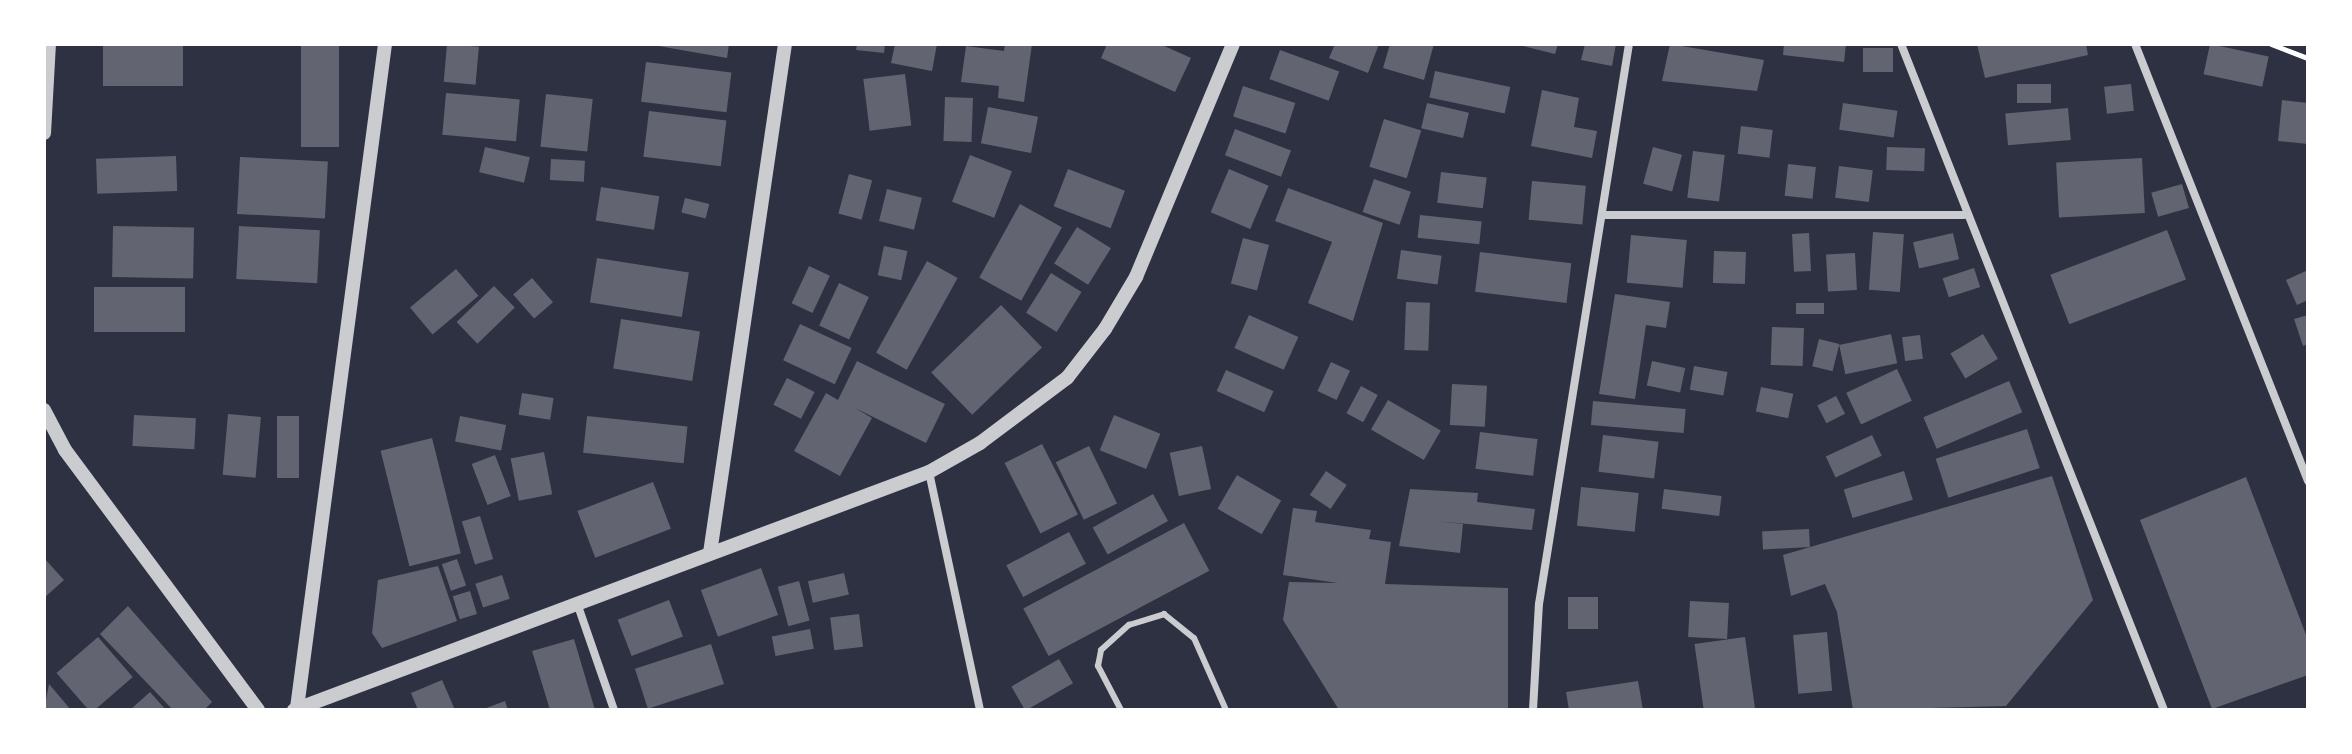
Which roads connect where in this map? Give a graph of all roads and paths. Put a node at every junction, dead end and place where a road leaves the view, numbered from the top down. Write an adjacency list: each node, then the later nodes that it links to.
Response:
1 (49, 44): 10 (street)
2 (385, 44): 18 (street)
3 (785, 44): 16 (street)
4 (1233, 44): 14 (street)
5 (1629, 44): 11 (street)
6 (1901, 44): 12 (street)
7 (2135, 44): 15 (street)
8 (2271, 44): 9 (path)
9 (2308, 58)
10 (44, 133)
11 (1603, 215): 12 (street); 24 (street)
12 (1964, 215): 25 (street)
13 (44, 410): 19 (street)
14 (929, 472): 16 (street); 21 (street)
15 (2308, 481)
16 (710, 553): 17 (street)
17 (577, 603): 18 (street); 20 (street)
18 (296, 709)
19 (258, 710)
20 (614, 710)
21 (980, 710)
22 (1121, 710): 23 (lane)
23 (1226, 710)
24 (1533, 710)
25 (2164, 710)

